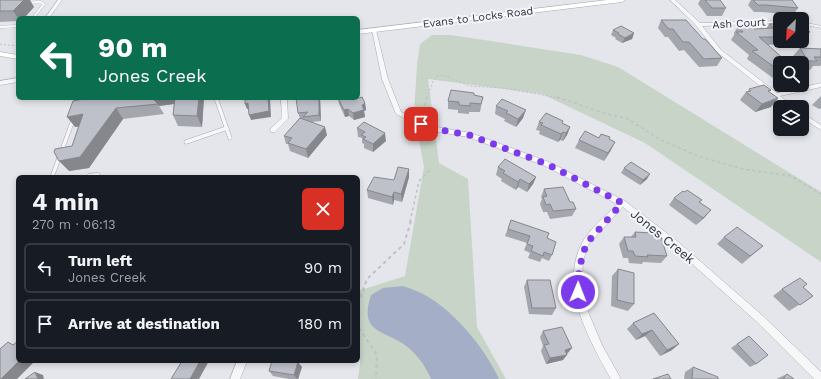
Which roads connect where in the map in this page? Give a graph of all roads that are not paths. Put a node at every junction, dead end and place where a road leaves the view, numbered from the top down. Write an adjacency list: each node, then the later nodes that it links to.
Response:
1 (60, 0): 6 (street)
2 (622, 0): 13 (street, Evans to Locks Road)
3 (672, 0): 10 (street)
4 (20, 3): 5 (lane)
5 (35, 16)
6 (48, 16)
7 (773, 22): 10 (street, Ash Court)
8 (809, 24): 12 (street)
9 (16, 26): 11 (lane)
10 (699, 26): 20 (street)
11 (0, 27)
12 (821, 27)
13 (374, 30): 14 (street, Evans to Locks Road); 32 (street, Jones Creek)
14 (360, 32)
15 (0, 54): 16 (street)
16 (16, 55)
17 (16, 80): 18 (street)
18 (0, 83)
19 (821, 85): 20 (street)
20 (775, 95): 23 (street)
21 (217, 100): 26 (lane)
22 (284, 100): 28 (street)
23 (782, 100)
24 (74, 116): 31 (lane)
25 (809, 120): 27 (street)
26 (227, 128): 29 (lane); 30 (lane)
27 (821, 128)
28 (273, 130)
29 (230, 138)
30 (186, 142)
31 (53, 175)
32 (622, 203): 35 (street); 36 (street, Jones Creek)
33 (241, 363): 34 (street)
34 (235, 379)
35 (616, 379)
36 (821, 379)

